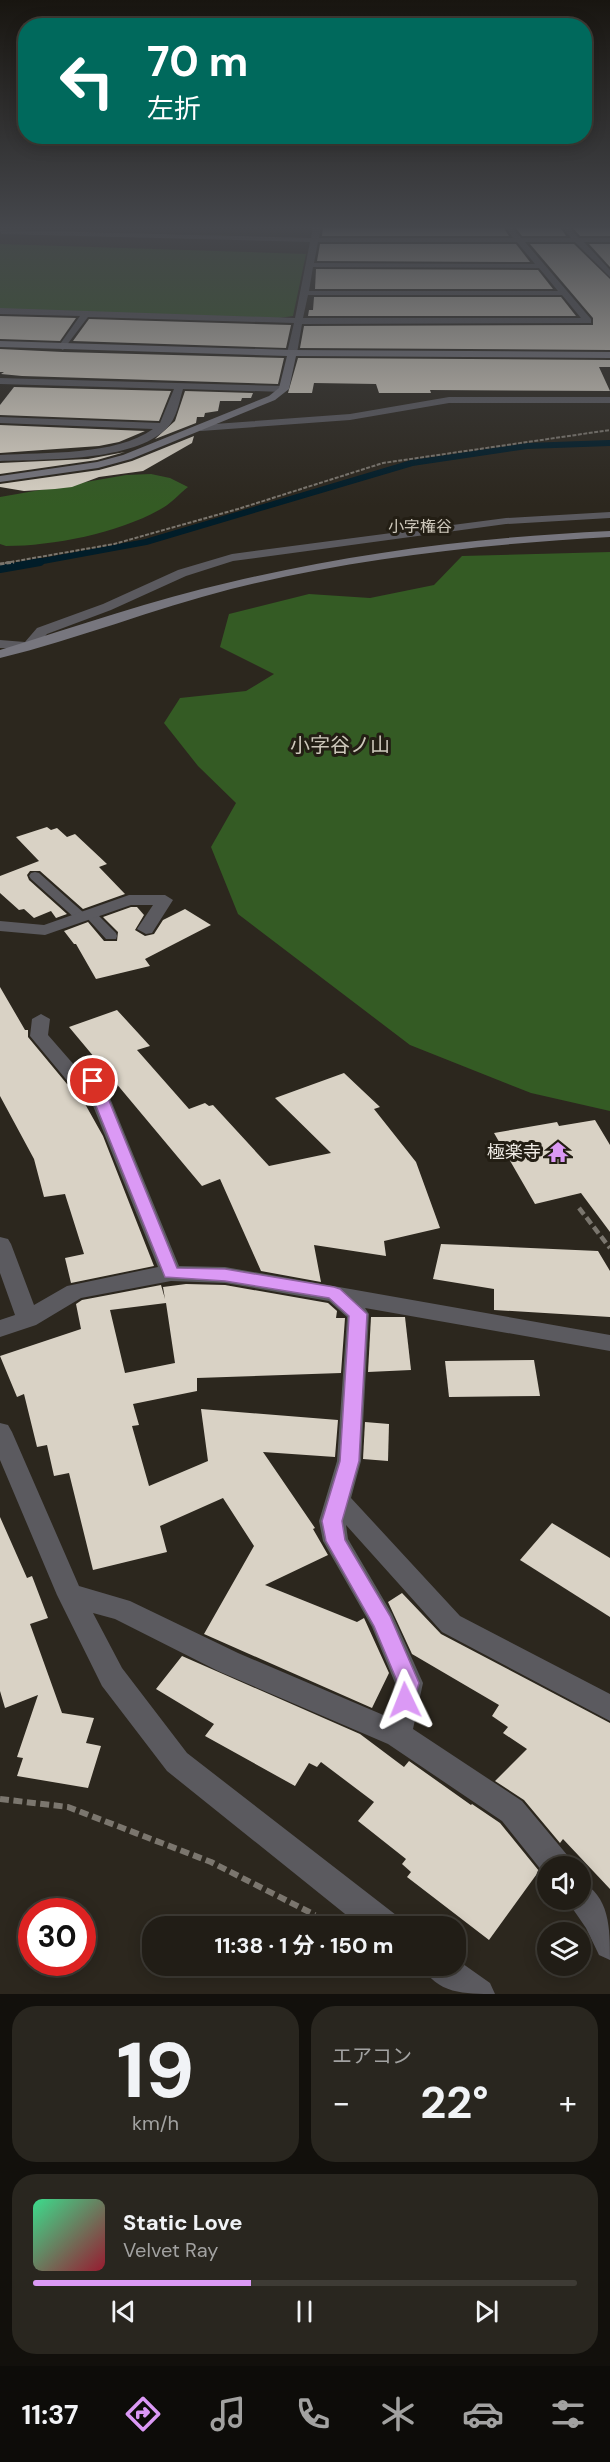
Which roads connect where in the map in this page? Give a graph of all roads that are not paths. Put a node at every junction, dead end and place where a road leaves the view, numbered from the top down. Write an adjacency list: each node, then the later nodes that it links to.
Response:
1 (82, 320): 6 (street)
2 (264, 320): 4 (street)
3 (587, 320): 4 (street)
4 (298, 321): 7 (street)
5 (0, 344): 6 (street)
6 (63, 347): 7 (street)
7 (292, 354): 8 (street); 11 (street)
8 (610, 354)
9 (0, 381): 10 (street)
10 (179, 388): 11 (street); 14 (street)
11 (284, 389): 15 (street)
12 (610, 400): 15 (street)
13 (0, 420): 14 (street)
14 (164, 426): 16 (street)
15 (201, 428): 17 (street)
16 (0, 458)
17 (0, 479)
18 (610, 515): 21 (street)
19 (610, 534): 21 (street)
20 (0, 644): 21 (street)
21 (28, 646): 22 (street)
22 (0, 654)
23 (35, 876): 24 (lane)
24 (86, 916): 25 (street); 26 (street); 27 (lane)
25 (0, 926)
26 (146, 929)
27 (111, 936)
28 (41, 1019): 30 (street)
29 (0, 1244): 32 (street)
30 (171, 1273): 31 (street); 32 (street)
31 (334, 1293): 34 (street); 36 (street)
32 (28, 1318): 33 (street)
33 (0, 1329)
34 (610, 1343)
35 (0, 1432): 37 (street)
36 (337, 1499): 38 (street); 39 (street)
37 (70, 1595): 39 (street); 42 (street)
38 (610, 1708)
39 (398, 1735): 40 (street)
40 (548, 1856)
41 (591, 1910): 43 (street)
42 (372, 1916)
43 (610, 1944)
44 (454, 1976): 45 (street)
45 (479, 1994)

